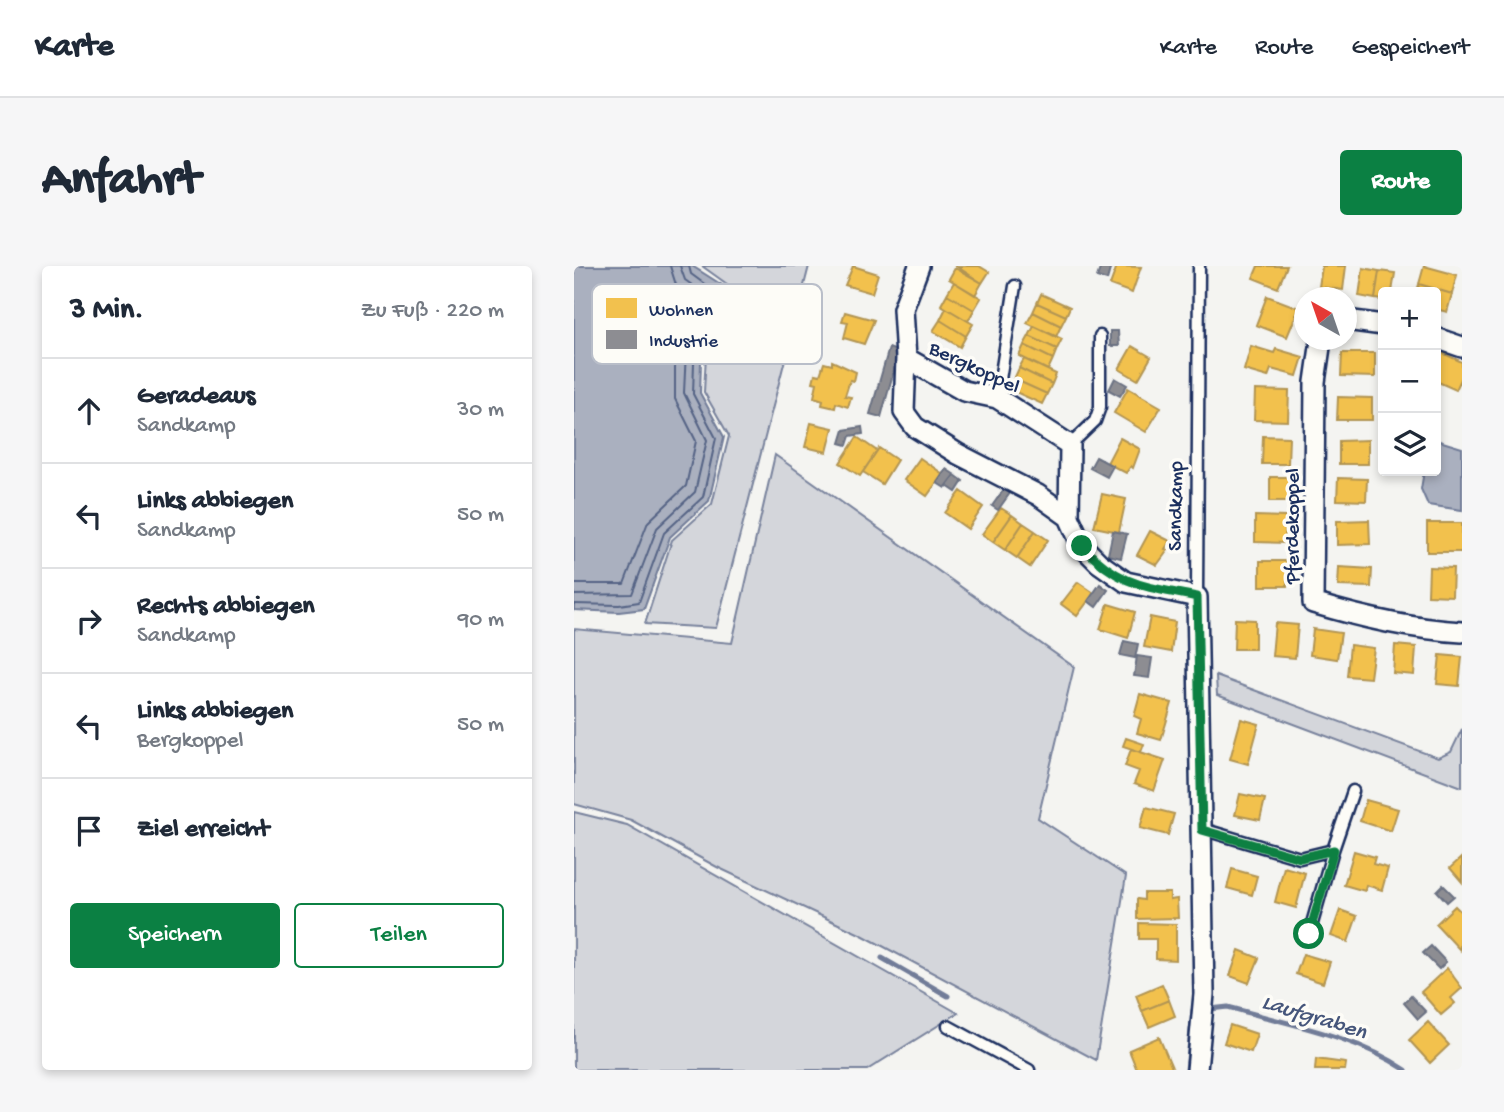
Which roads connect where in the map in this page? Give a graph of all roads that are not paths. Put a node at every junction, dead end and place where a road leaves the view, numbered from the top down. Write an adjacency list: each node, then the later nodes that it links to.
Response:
1 (919, 266): 10 (street, Bergkoppel)
2 (1199, 266): 14 (lane, Sandkamp)
3 (1015, 286): 11 (lane)
4 (1357, 321): 5 (street)
5 (1378, 324)
6 (1100, 336): 12 (lane)
7 (1441, 340): 8 (street)
8 (1462, 347)
9 (1320, 350): 15 (street, Pferdekoppel)
10 (906, 358): 11 (street, Bergkoppel); 13 (street, Bergkoppel)
11 (997, 397): 12 (street, Bergkoppel)
12 (1070, 445): 13 (street, Bergkoppel)
13 (1069, 517): 14 (street, Bergkoppel)
14 (1197, 597): 17 (street, Sandkamp)
15 (1462, 632)
16 (1353, 791): 18 (lane)
17 (1202, 830): 18 (lane); 22 (street, Sandkamp)
18 (1334, 850): 19 (lane)
19 (1309, 934)
20 (948, 1026): 21 (lane)
21 (1029, 1070)
22 (1197, 1070)

